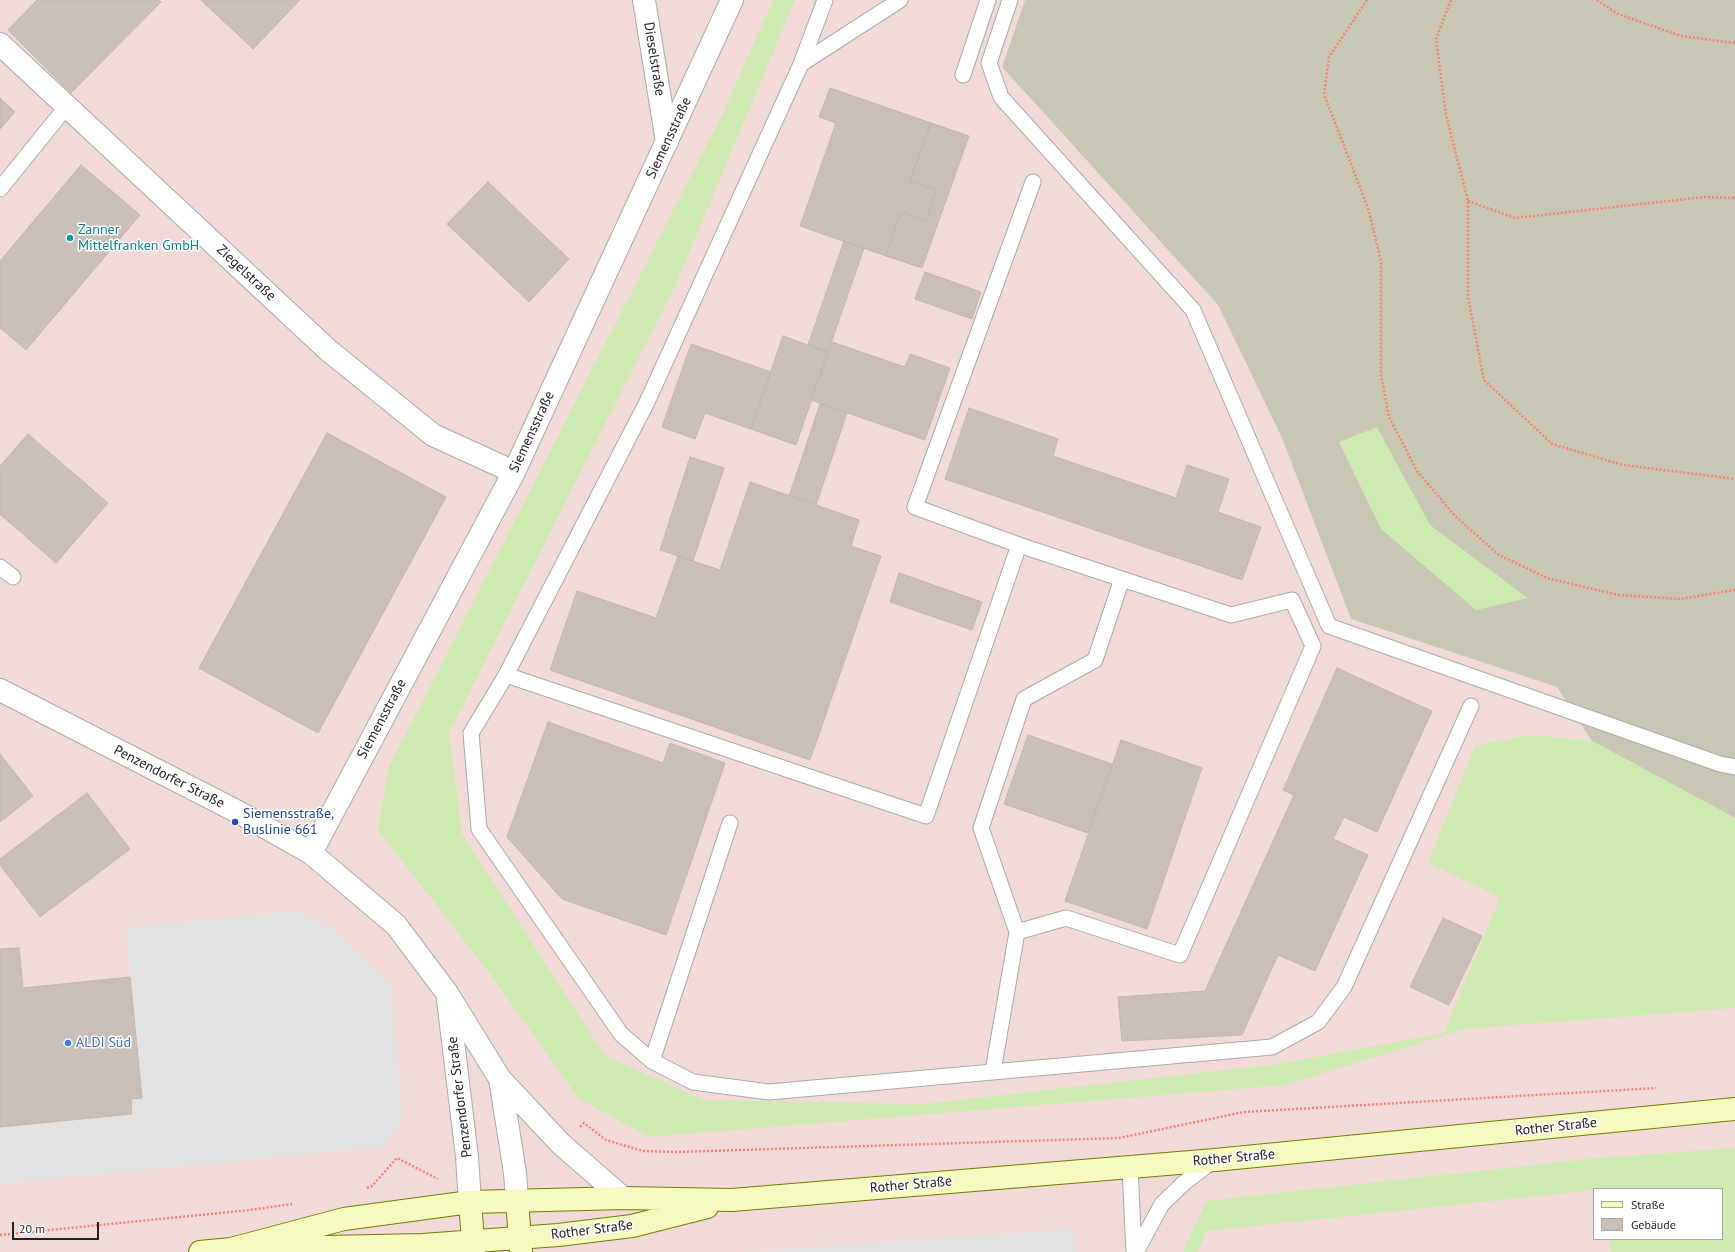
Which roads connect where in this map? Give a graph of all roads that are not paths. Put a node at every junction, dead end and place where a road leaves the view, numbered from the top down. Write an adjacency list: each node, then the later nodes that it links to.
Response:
1 (644, 0): 11 (street, Dieselstraße)
2 (732, 0): 11 (street, Siemensstraße)
3 (825, 0): 8 (lane)
4 (900, 0): 8 (lane)
5 (988, 0): 9 (lane)
6 (1010, 0): 23 (lane)
7 (0, 44): 10 (street, Ziegelstraße)
8 (801, 64): 19 (lane)
9 (963, 75)
10 (67, 106): 13 (lane); 14 (street, Ziegelstraße)
11 (667, 142): 14 (street, Siemensstraße)
12 (1033, 182): 15 (lane)
13 (0, 189)
14 (514, 472): 26 (street, Siemensstraße)
15 (1019, 545): 18 (lane); 19 (lane)
16 (0, 566): 17 (lane)
17 (13, 577)
18 (1122, 579): 27 (lane); 27 (lane)
19 (506, 675): 29 (lane)
20 (0, 690): 26 (street, Penzendorfer Straße)
21 (1471, 706): 30 (lane)
22 (1735, 759): 23 (lane)
23 (1720, 764): 24 (lane)
24 (1735, 767)
25 (730, 824): 29 (lane)
26 (311, 853): 28 (street, Penzendorfer Straße)
27 (1017, 932): 30 (lane)
28 (447, 993): 31 (street, Penzendorfer Straße); 38 (street, Penzendorfer Straße)
29 (652, 1061): 30 (lane)
30 (992, 1071)
31 (500, 1079): 35 (street, Penzendorfer Straße); 36 (street, Penzendorfer Straße)
32 (1735, 1109): 33 (main road, Rother Straße)
33 (1214, 1160): 34 (main road, Rother Straße); 43 (lane)
34 (1130, 1167): 37 (main road, Rother Straße); 43 (lane)
35 (623, 1198): 36 (main road, Rother Straße); 37 (main road, Rother Straße)
36 (518, 1200): 38 (main road, Rother Straße); 39 (main road)
37 (732, 1200): 39 (main road, Rother Straße)
38 (470, 1202): 40 (main road); 41 (main road, Rother Straße)
39 (521, 1245): 40 (main road, Rother Straße)
40 (474, 1247): 41 (main road, Rother Straße)
41 (231, 1249): 42 (main road)
42 (200, 1252)
43 (1135, 1252)

